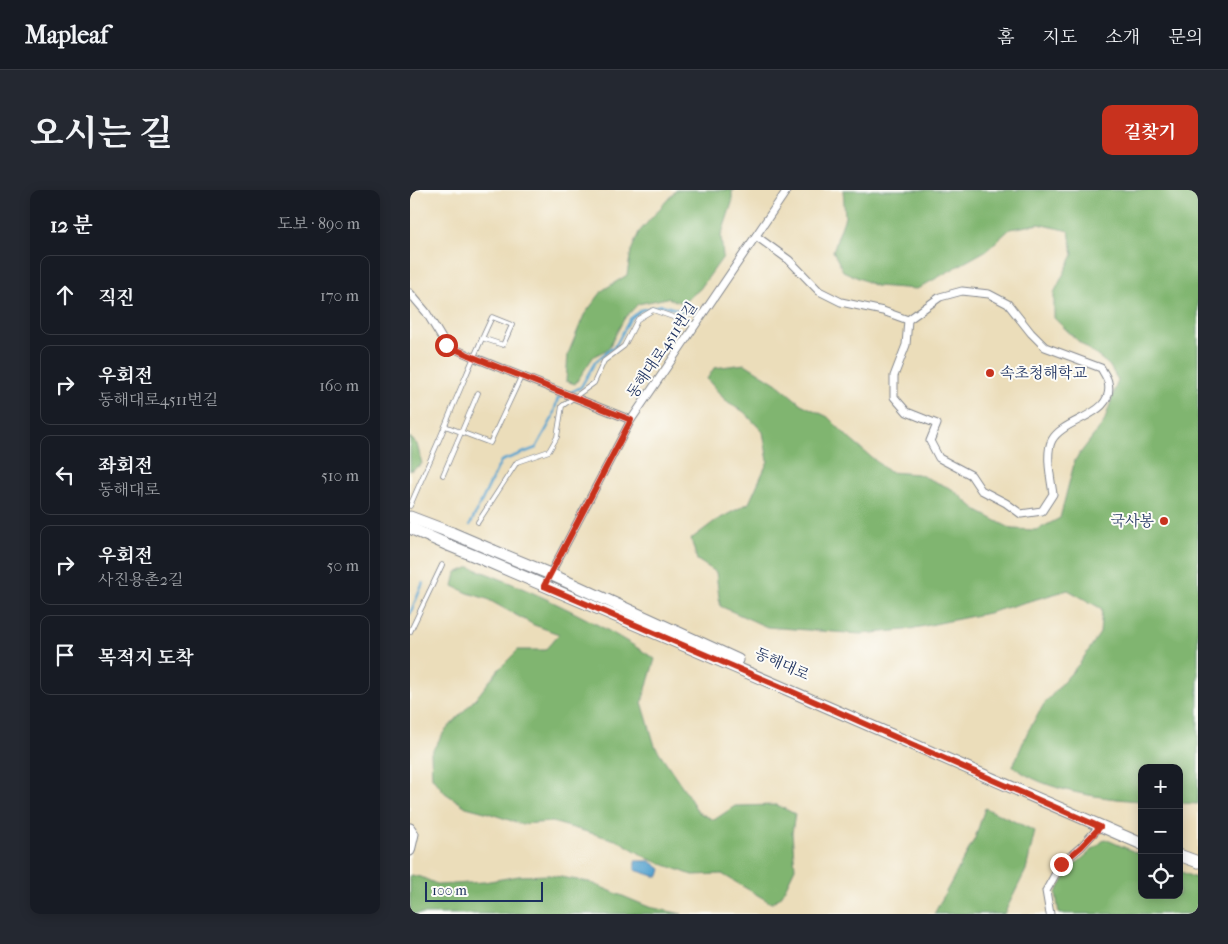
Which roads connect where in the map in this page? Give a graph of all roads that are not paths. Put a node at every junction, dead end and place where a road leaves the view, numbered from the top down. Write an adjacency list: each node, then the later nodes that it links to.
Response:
1 (787, 190): 2 (street, 동해대로4511번길)
2 (756, 236): 4 (street); 5 (street, 동해대로4511번길)
3 (410, 293): 7 (street)
4 (908, 320): 4 (street)
5 (696, 325): 10 (lane); 11 (street, 동해대로4511번길)
6 (482, 338): 6 (lane); 7 (lane)
7 (473, 357): 8 (street); 12 (lane)
8 (521, 377): 10 (street); 13 (lane)
9 (478, 393): 13 (lane)
10 (574, 398): 11 (street); 17 (lane)
11 (631, 420): 21 (street, 동해대로4511번길)
12 (445, 426): 13 (lane); 15 (lane)
13 (462, 433): 14 (lane)
14 (443, 476)
15 (410, 506)
16 (410, 516): 19 (main road, 동해대로)
17 (478, 522)
18 (410, 528): 19 (main road, 동해대로)
19 (450, 539): 21 (main road, 동해대로, bridge); 22 (main road, 동해대로, bridge)
20 (442, 565): 23 (lane)
21 (550, 574): 22 (street, 동해대로4511번길); 26 (main road, 동해대로)
22 (544, 586): 24 (main road, 동해대로)
23 (410, 632)
24 (1100, 827): 27 (main road, 동해대로); 33 (street)
25 (410, 828): 28 (street)
26 (1138, 837)
27 (1138, 842)
28 (410, 851)
29 (1183, 856): 31 (main road)
30 (1183, 862): 32 (main road)
31 (1198, 862)
32 (1198, 868)
33 (1050, 914)

